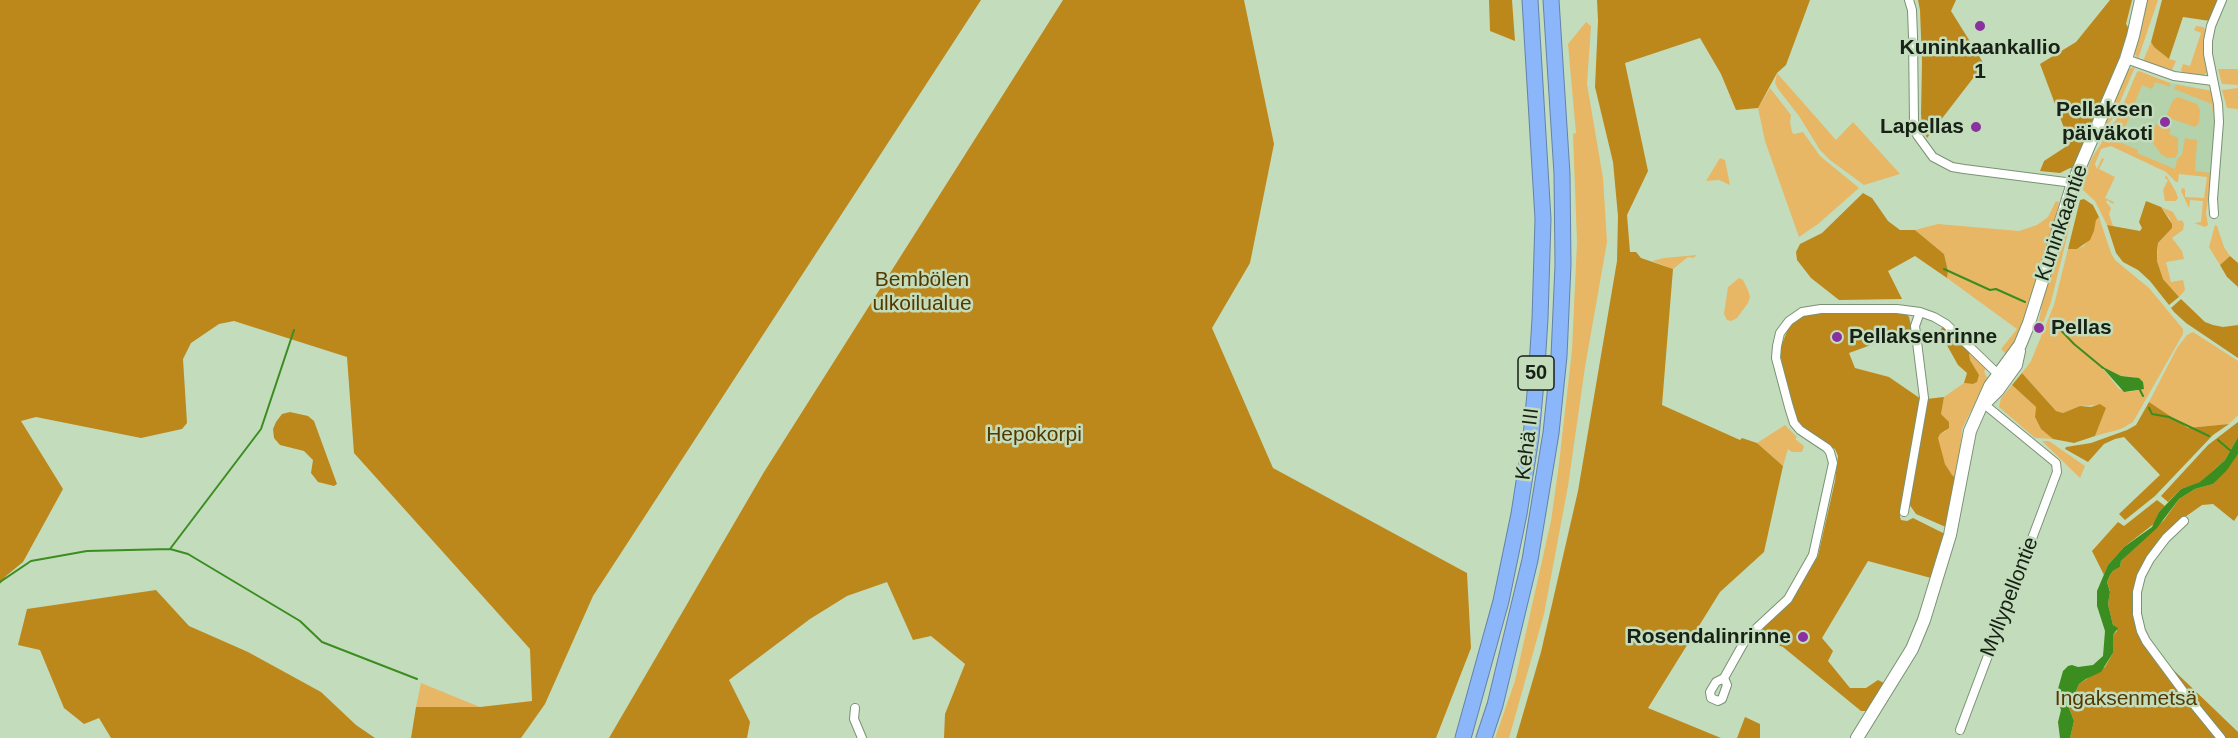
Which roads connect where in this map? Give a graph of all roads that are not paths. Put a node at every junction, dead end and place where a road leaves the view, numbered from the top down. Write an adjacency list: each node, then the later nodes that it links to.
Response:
1 (1530, 0): 19 (highway, Kehä III / 50)
2 (1551, 0): 20 (highway, Kehä III / 50)
3 (1909, 0): 8 (street)
4 (2141, 0): 6 (main road, Kuninkaantie)
5 (2222, 0): 7 (street)
6 (2126, 59): 7 (street); 8 (main road, Kuninkaantie)
7 (2213, 81): 9 (street)
8 (2073, 183): 11 (main road, Kuninkaantie)
9 (2214, 214)
10 (1920, 312): 11 (street); 13 (street); 15 (street)
11 (2001, 378): 12 (main road, Kuninkaantie)
12 (1984, 404): 17 (street, Myllypellontie); 21 (main road, Kuninkaantie)
13 (1904, 512)
14 (2184, 521): 22 (street)
15 (1724, 678)
16 (855, 708): 18 (street)
17 (1960, 730)
18 (862, 738)
19 (1463, 738)
20 (1484, 738)
21 (1857, 738)
22 (2221, 738)

